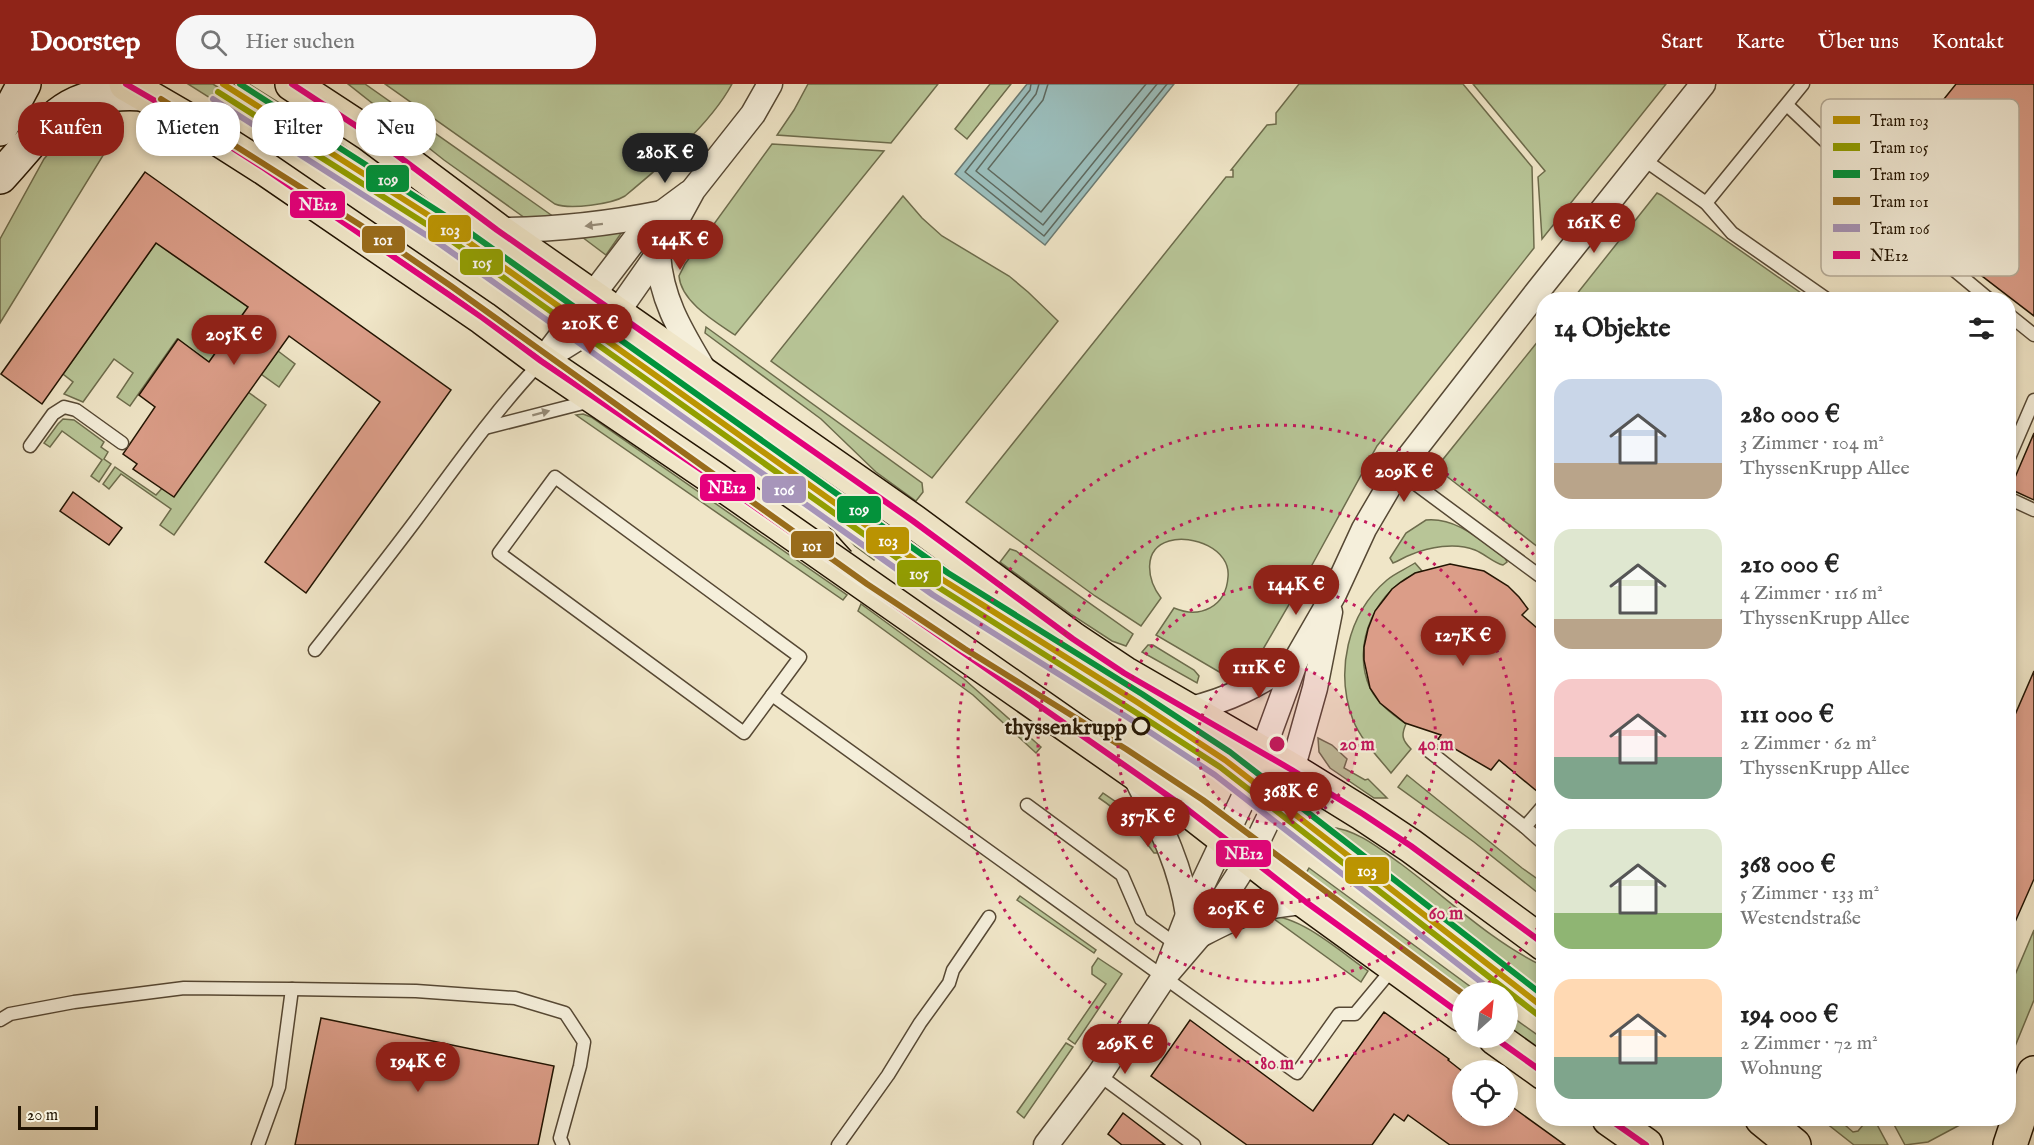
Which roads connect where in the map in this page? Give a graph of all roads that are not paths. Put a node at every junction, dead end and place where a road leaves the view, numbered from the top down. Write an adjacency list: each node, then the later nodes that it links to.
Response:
1 (24, 84): 8 (main road)
2 (292, 84): 15 (main road)
3 (770, 84): 12 (street)
4 (1703, 84): 10 (street)
5 (1803, 84): 7 (lane)
6 (135, 89): 11 (main road); 25 (main road)
7 (1787, 105): 9 (lane); 13 (lane)
8 (0, 129)
9 (1821, 137)
10 (1643, 159): 13 (lane); 19 (street)
11 (0, 177)
12 (693, 190): 14 (street); 16 (street)
13 (1706, 203): 20 (lane)
14 (662, 213): 15 (street, one-way to 15); 22 (street)
15 (497, 230): 22 (main road)
16 (658, 254): 22 (street); 26 (street)
17 (1965, 276): 21 (lane)
18 (1536, 292): 33 (street)
19 (1536, 292)
20 (1817, 292)
21 (1982, 292)
22 (603, 305): 25 (street); 26 (main road)
23 (2016, 320): 24 (lane)
24 (2034, 335)
25 (541, 361): 27 (main road); 29 (lane)
26 (708, 376): 41 (main road)
27 (598, 399): 29 (lane, one-way to 27); 45 (main road)
28 (2034, 400): 30 (lane)
29 (485, 428): 38 (lane)
30 (2016, 442)
31 (122, 443): 32 (lane)
32 (30, 446)
33 (1398, 471): 36 (lane); 37 (street)
34 (2016, 502): 35 (lane)
35 (2034, 510)
36 (1536, 573)
37 (1334, 594): 39 (street); 44 (street)
38 (315, 650)
39 (1296, 660): 41 (street); 43 (street)
40 (772, 696): 40 (lane); 56 (lane)
41 (1187, 710): 43 (main road)
42 (1429, 752): 48 (lane)
43 (1263, 753): 44 (main road); 50 (street)
44 (1292, 770): 50 (street); 54 (main road)
45 (1134, 774): 50 (main road); 53 (street)
46 (1027, 806): 53 (lane)
47 (1536, 814): 48 (lane)
48 (1525, 827): 49 (lane)
49 (1536, 837)
50 (1238, 847): 51 (main road); 53 (street)
51 (1306, 902): 53 (street); 55 (main road)
52 (989, 917): 67 (lane)
53 (1188, 937): 56 (street)
54 (1536, 938)
55 (1395, 967): 56 (lane); 58 (main road)
56 (1164, 976): 63 (street)
57 (292, 989): 59 (lane); 65 (lane); 66 (lane)
58 (1452, 1008)
59 (0, 1020)
60 (1509, 1048): 61 (main road)
61 (1536, 1067)
62 (2034, 1073): 71 (main road)
63 (1099, 1076): 68 (street); 69 (lane)
64 (1771, 1126): 70 (main road)
65 (258, 1145)
66 (563, 1145)
67 (838, 1145)
68 (1046, 1145)
69 (1194, 1145)
70 (1794, 1145)
71 (2010, 1145)

